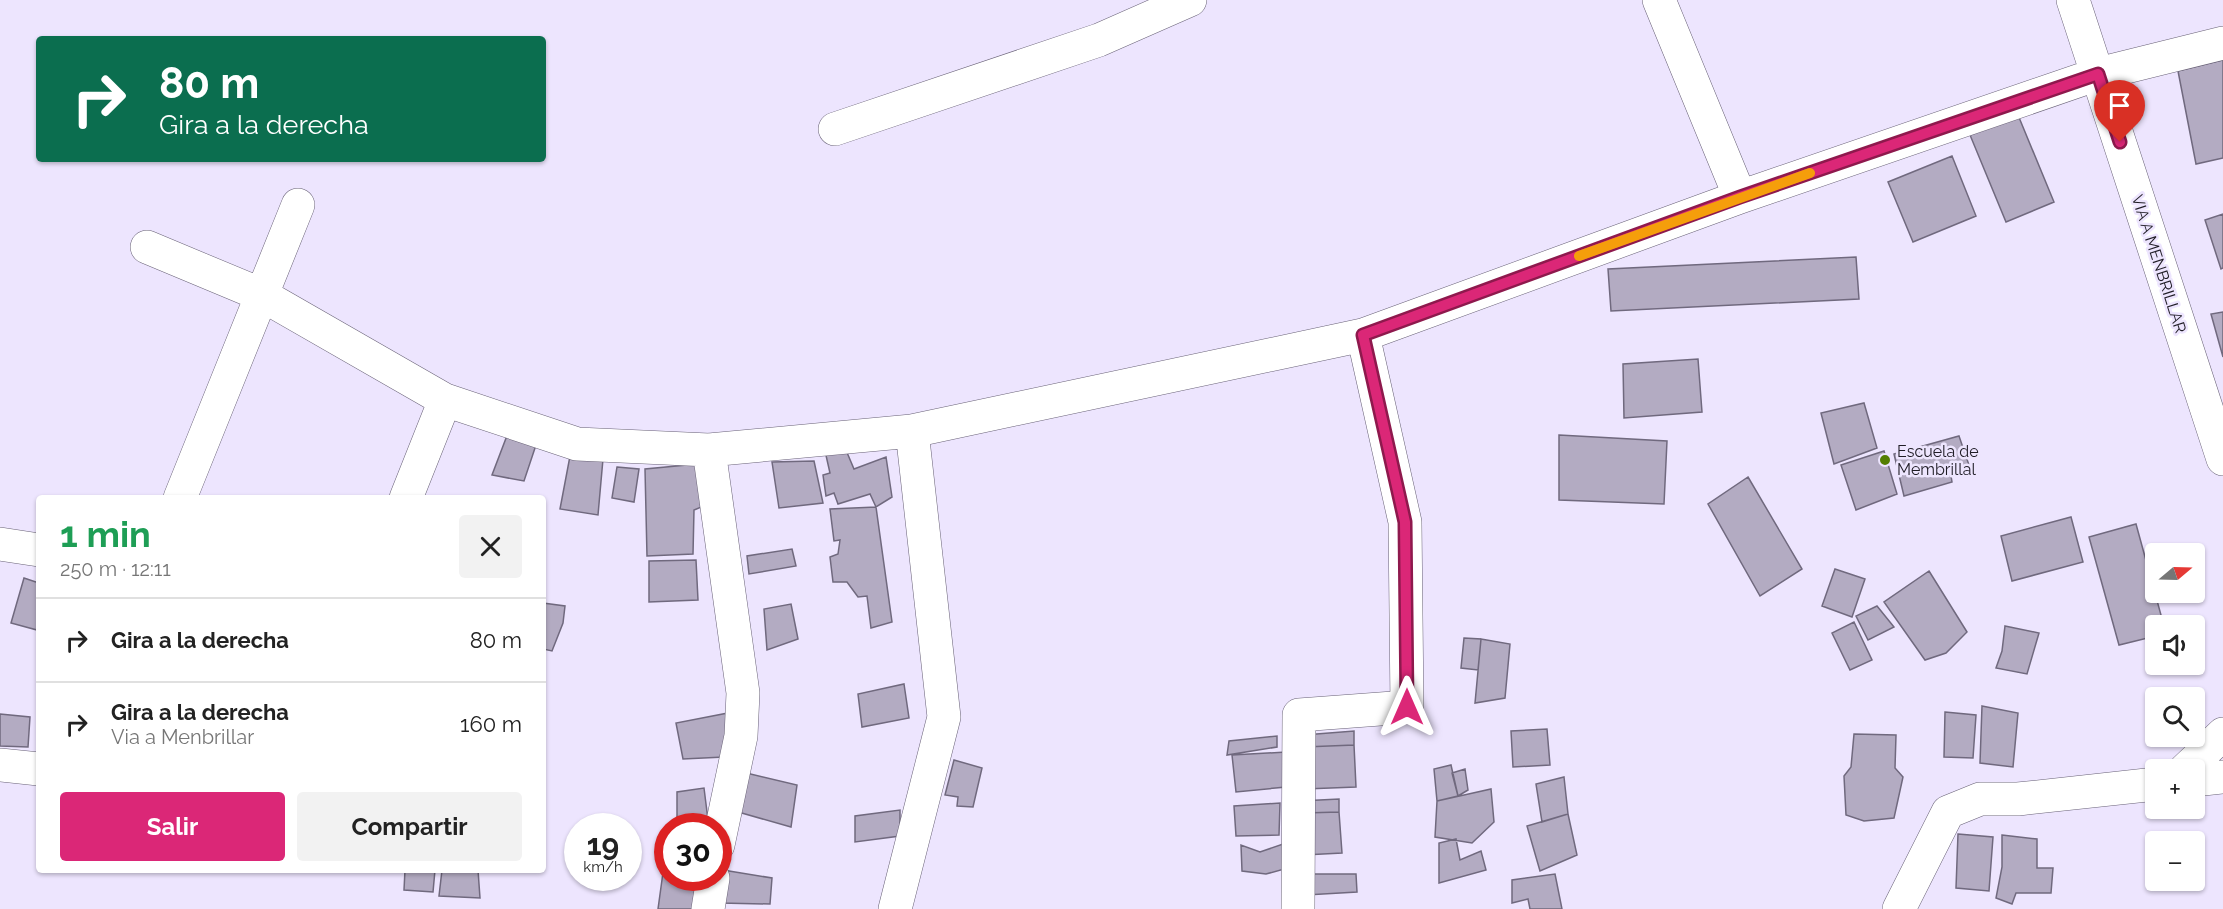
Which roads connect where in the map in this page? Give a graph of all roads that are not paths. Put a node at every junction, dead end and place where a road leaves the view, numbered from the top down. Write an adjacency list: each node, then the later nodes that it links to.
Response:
1 (1190, 0): 6 (street)
2 (1659, 0): 7 (street)
3 (2073, 0): 5 (street, VIA A MENBRILLAR)
4 (2223, 43): 5 (street)
5 (2098, 74): 7 (street); 15 (street, VIA A MENBRILLAR)
6 (835, 129)
7 (1740, 197): 11 (street)
8 (298, 205): 10 (street)
9 (147, 247): 10 (street)
10 (262, 295): 12 (street); 16 (street)
11 (1363, 335): 13 (street); 31 (street)
12 (445, 400): 14 (street); 17 (street)
13 (912, 432): 14 (street); 30 (street)
14 (709, 450): 27 (street)
15 (2223, 459)
16 (181, 495)
17 (407, 495)
18 (0, 544): 19 (street)
19 (36, 550)
20 (2223, 734): 21 (street)
21 (2197, 759)
22 (0, 765): 23 (street)
23 (36, 769)
24 (2223, 777): 25 (street)
25 (2205, 779)
26 (2145, 785): 32 (street)
27 (725, 813)
28 (711, 891): 29 (street)
29 (708, 909)
30 (895, 909)
31 (1298, 909)
32 (1899, 909)

